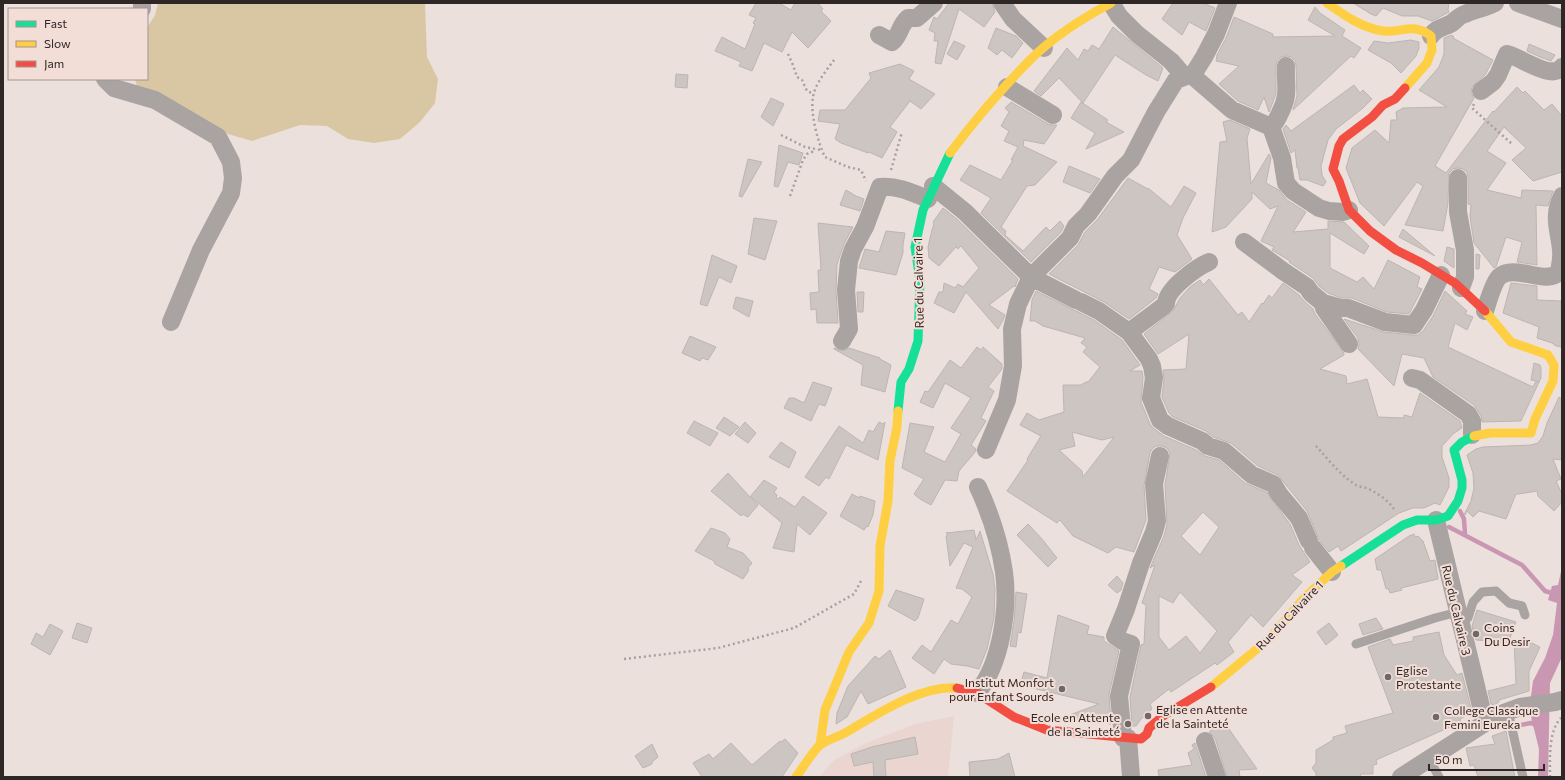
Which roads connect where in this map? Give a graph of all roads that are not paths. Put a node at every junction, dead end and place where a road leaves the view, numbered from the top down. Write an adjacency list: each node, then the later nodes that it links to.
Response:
1 (934, 3): 10 (street)
2 (1002, 3): 12 (street)
3 (1111, 3): 12 (street, Rue du Calvaire 1); 15 (street)
4 (1228, 3): 15 (street)
5 (1327, 3): 11 (street)
6 (1493, 3): 11 (street)
7 (1518, 3): 8 (street)
8 (1541, 7): 9 (street)
9 (1562, 19)
10 (879, 35)
11 (1431, 36): 24 (street)
12 (1044, 48): 17 (street, Rue du Calvaire 1)
13 (1286, 66): 20 (street)
14 (1562, 67): 18 (street)
15 (1189, 74): 20 (street); 28 (street)
16 (106, 80): 32 (street)
17 (1007, 87): 19 (street); 22 (street, Rue du Calvaire 1)
18 (1481, 91)
19 (1053, 115)
20 (1271, 127): 24 (street)
21 (1458, 178): 29 (street)
22 (930, 193): 28 (street); 34 (street); 52 (street, Rue du Calvaire 1)
23 (1562, 196): 31 (street)
24 (1349, 210): 27 (street)
25 (1244, 242): 30 (street)
26 (1209, 262): 33 (street)
27 (1441, 275): 29 (street); 30 (street)
28 (1031, 277): 33 (street); 38 (street)
29 (1461, 288): 31 (street)
30 (1323, 303): 35 (street)
31 (1484, 311): 37 (street)
32 (171, 322)
33 (1129, 332): 42 (street)
34 (842, 341)
35 (1349, 344)
36 (1412, 378): 37 (street)
37 (1472, 436): 41 (street)
38 (986, 450)
39 (1160, 456): 50 (street)
40 (978, 487): 46 (street)
41 (1436, 520): 42 (street, Rue du Calvaire 1); 44 (street, Rue du Calvaire 3)
42 (1332, 572): 50 (street, Rue du Calvaire 1)
43 (1525, 615): 44 (lane)
44 (1459, 617): 45 (lane); 49 (street, Rue du Calvaire 3)
45 (1356, 644)
46 (977, 693): 50 (street, Rue du Calvaire 1); 52 (street, Rue du Calvaire 1)
47 (1560, 706): 48 (street)
48 (1514, 709): 49 (street); 59 (lane)
49 (1485, 723): 53 (street)
50 (1125, 738): 55 (street)
51 (1205, 741): 56 (street)
52 (820, 745): 54 (street, Rue du Calvaire 1)
53 (1429, 759): 57 (street); 58 (lane)
54 (796, 777)
55 (1131, 777)
56 (1217, 777)
57 (1401, 777)
58 (1439, 777)
59 (1523, 777)

